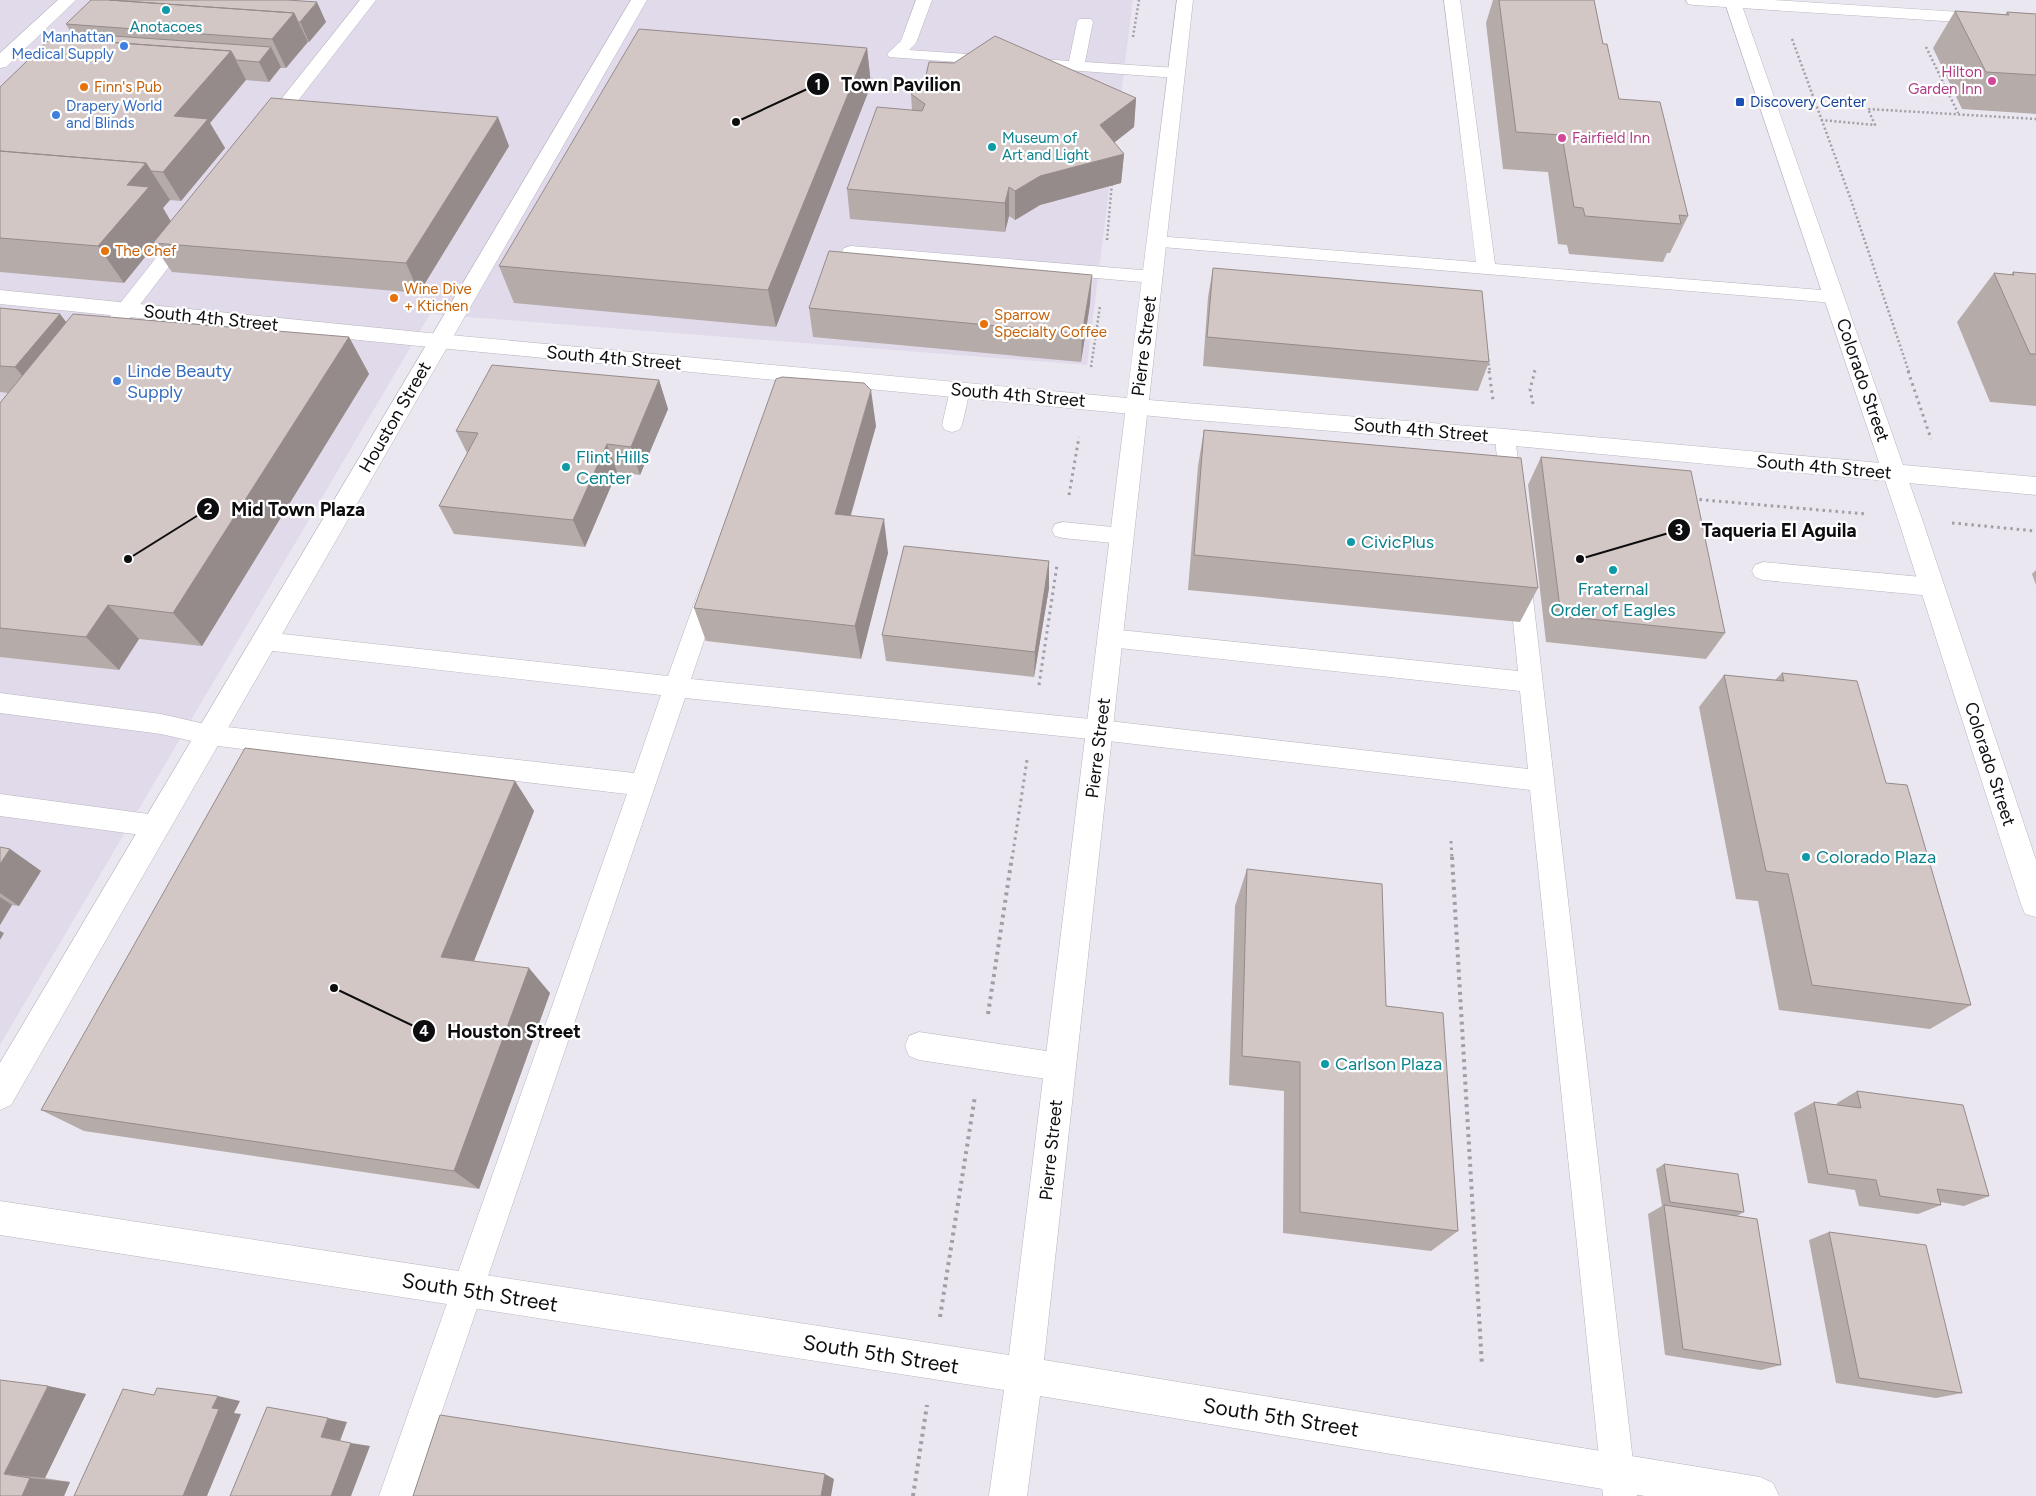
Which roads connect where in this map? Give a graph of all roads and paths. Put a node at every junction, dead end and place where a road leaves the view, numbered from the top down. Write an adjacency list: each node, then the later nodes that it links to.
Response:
1 (68, 0): 14 (street)
2 (368, 0): 21 (lane)
3 (639, 0): 32 (street, Houston Street)
4 (924, 0): 15 (lane)
5 (1139, 0): 16 (path)
6 (1185, 0): 17 (street, Pierre Street)
7 (1452, 0): 26 (lane)
8 (1694, 0): 9 (street)
9 (1733, 2): 11 (street); 30 (street, Colorado Street)
10 (1085, 22): 15 (lane)
11 (2036, 22)
12 (1789, 32): 19 (path)
13 (1922, 41): 18 (path)
14 (0, 64)
15 (1076, 66): 16 (lane)
16 (1128, 70): 17 (lane)
17 (1177, 73): 24 (street, Pierre Street)
18 (1959, 114): 19 (path); 20 (path)
19 (1821, 120): 47 (path)
20 (2036, 120)
21 (258, 140)
22 (1113, 175): 27 (path)
23 (198, 218): 31 (lane)
24 (1157, 242): 26 (lane); 28 (street, Pierre Street)
25 (851, 252): 27 (lane)
26 (1486, 268): 30 (lane)
27 (1104, 273): 28 (lane); 37 (path)
28 (1153, 277): 40 (street, Pierre Street)
29 (0, 297): 31 (street, South 4th Street)
30 (1834, 297): 46 (street, Colorado Street)
31 (127, 308): 32 (street, South 4th Street); 34 (lane)
32 (439, 342): 36 (street, South 4th Street); 61 (street, Houston Street)
33 (1488, 358): 41 (path)
34 (85, 360)
35 (1535, 369): 42 (path)
36 (786, 373): 38 (street, South 4th Street); 39 (lane)
37 (1090, 376)
38 (960, 390): 40 (street, South 4th Street); 43 (lane)
39 (777, 399)
40 (1137, 406): 44 (street, South 4th Street); 55 (street, Pierre Street)
41 (1493, 406)
42 (1534, 410)
43 (952, 425)
44 (1505, 437): 46 (street, South 4th Street); 50 (lane)
45 (1079, 439): 53 (path)
46 (1895, 473): 47 (street, South 4th Street); 51 (street, Colorado Street)
47 (1944, 477): 48 (street, South 4th Street); 52 (path)
48 (2036, 486)
49 (1686, 498): 51 (path)
50 (1513, 513)
51 (1910, 519): 52 (path); 59 (street, Colorado Street)
52 (1961, 524): 54 (path)
53 (1063, 530): 55 (lane); 65 (path)
54 (2036, 531)
55 (1122, 536): 60 (street, Pierre Street)
56 (1517, 553): 62 (lane)
57 (719, 566): 63 (lane)
58 (1763, 571): 59 (lane)
59 (1932, 587): 73 (street, Colorado Street)
60 (1110, 638): 62 (lane); 66 (street, Pierre Street)
61 (264, 641): 63 (lane); 67 (street, Houston Street)
62 (1531, 682): 68 (lane)
63 (677, 687): 65 (lane); 69 (lane)
64 (0, 703): 67 (lane)
65 (1033, 723): 66 (lane); 75 (path)
66 (1100, 730): 68 (lane); 76 (street, Pierre Street)
67 (209, 735): 69 (lane); 71 (street, Houston Street)
68 (1542, 781): 83 (lane)
69 (643, 785): 79 (lane)
70 (0, 805): 71 (lane)
71 (156, 826): 77 (street, Houston Street)
72 (1451, 841): 81 (path)
73 (2036, 904)
74 (919, 1046): 75 (lane)
75 (981, 1055): 76 (lane); 80 (path)
76 (1060, 1067): 82 (street, Pierre Street)
77 (0, 1094)
78 (0, 1218): 79 (street, South 5th Street)
79 (467, 1290): 80 (street, South 5th Street); 84 (lane)
80 (933, 1362): 82 (street, South 5th Street); 85 (path)
81 (1482, 1366)
82 (1024, 1375): 83 (street, South 5th Street); 86 (street, Pierre Street)
83 (1618, 1485): 87 (street, South 5th Street)
84 (396, 1496)
85 (913, 1496)
86 (1008, 1496)
87 (1760, 1496)

